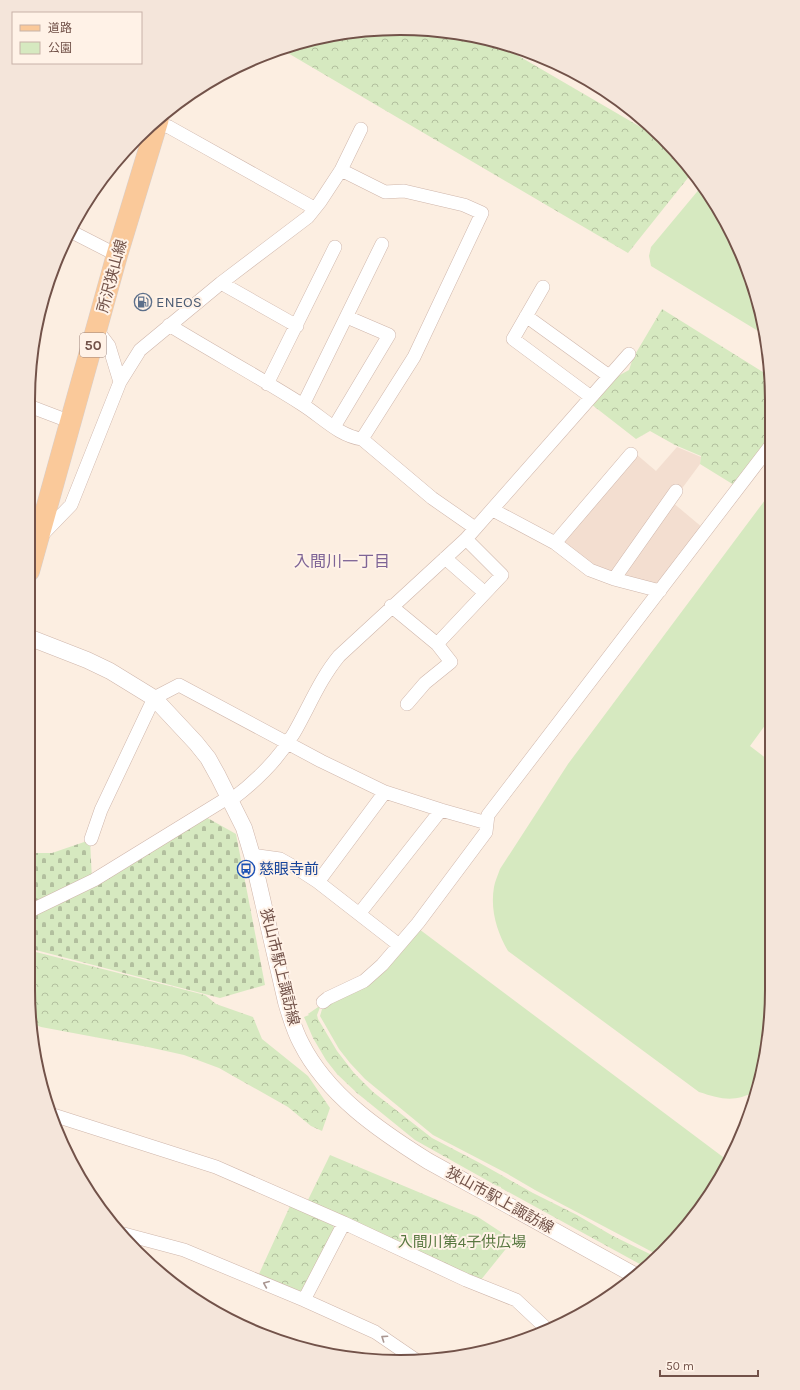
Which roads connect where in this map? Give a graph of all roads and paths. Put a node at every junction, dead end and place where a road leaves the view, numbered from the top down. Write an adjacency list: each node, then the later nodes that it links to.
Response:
1 (163, 123): 5 (street)
2 (155, 129): 9 (main road, 所沢狭山線 / 50)
3 (361, 129): 4 (street)
4 (340, 170): 5 (street); 26 (street)
5 (314, 208): 10 (street)
6 (76, 234): 9 (street)
7 (382, 244): 13 (street)
8 (335, 247): 15 (street)
9 (117, 255): 16 (main road, 所沢狭山線 / 50)
10 (221, 283): 14 (street); 15 (street)
11 (542, 287): 12 (street)
12 (526, 316): 18 (street); 21 (street)
13 (347, 317): 22 (street); 25 (street)
14 (169, 325): 19 (street); 20 (street)
15 (297, 326): 20 (street)
16 (97, 330): 19 (street); 24 (main road, 所沢狭山線 / 50)
17 (629, 354): 18 (street)
18 (609, 376): 21 (street)
19 (120, 382): 32 (street)
20 (267, 384): 22 (street)
21 (591, 397): 30 (street)
22 (303, 405): 25 (street)
23 (35, 408): 24 (street)
24 (71, 422): 32 (main road, 所沢狭山線 / 50)
25 (334, 427): 26 (street)
26 (362, 440): 31 (street)
27 (765, 452): 38 (street)
28 (631, 454): 34 (street)
29 (676, 491): 37 (street)
30 (493, 510): 31 (street); 34 (street)
31 (475, 528): 33 (street)
32 (38, 539): 35 (main road, 所沢狭山線 / 50)
33 (466, 539): 36 (street); 39 (street)
34 (555, 543): 37 (street)
35 (35, 549)
36 (445, 558): 39 (street); 40 (street)
37 (614, 579): 38 (street)
38 (660, 591): 49 (street)
39 (485, 593): 42 (street)
40 (391, 606): 42 (street); 45 (street)
41 (35, 640): 43 (street, 狭山市駅上諏訪線)
42 (437, 644): 44 (street)
43 (154, 698): 45 (street); 47 (street, 狭山市駅上諏訪線); 50 (street)
44 (407, 704)
45 (288, 743): 46 (street); 47 (street)
46 (385, 792): 48 (street); 52 (street)
47 (230, 798): 51 (street, 狭山市駅上諏訪線); 53 (street)
48 (441, 810): 49 (street); 54 (street)
49 (487, 823): 55 (street)
50 (91, 839)
51 (252, 855): 52 (street); 60 (street, 狭山市駅上諏訪線)
52 (318, 882): 54 (street)
53 (35, 909)
54 (360, 914): 55 (street)
55 (399, 946): 56 (street)
56 (323, 1002)
57 (58, 1116): 58 (street)
58 (344, 1223): 61 (street); 62 (street)
59 (130, 1236): 61 (street, one-way to 59)
60 (630, 1273)
61 (304, 1300): 63 (street, one-way to 61)
62 (543, 1325)
63 (408, 1355)

